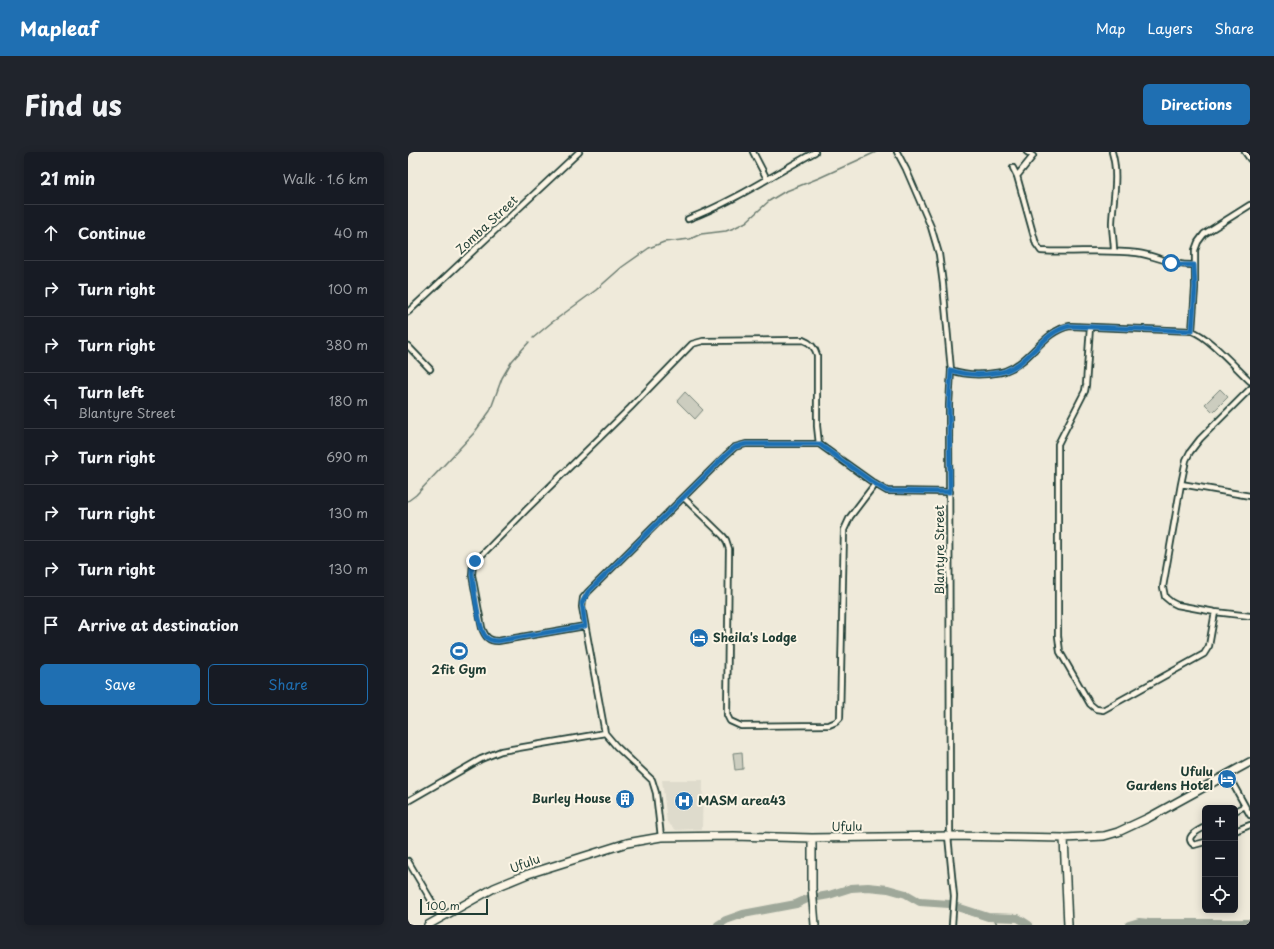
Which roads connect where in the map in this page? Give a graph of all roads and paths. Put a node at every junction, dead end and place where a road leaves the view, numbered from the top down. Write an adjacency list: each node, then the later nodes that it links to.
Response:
1 (580, 152): 17 (street, Zomba Street)
2 (753, 152): 12 (street)
3 (815, 152): 12 (street)
4 (897, 152): 22 (street, Blantyre Street)
5 (1027, 152): 8 (street)
6 (1112, 152): 15 (street)
7 (1245, 152): 9 (street)
8 (1034, 154): 11 (street)
9 (1250, 160)
10 (1013, 168): 11 (street)
11 (1017, 176): 15 (street)
12 (766, 179): 14 (street)
13 (1250, 205): 16 (street)
14 (688, 219)
15 (1114, 251): 16 (street)
16 (1194, 265): 19 (street)
17 (408, 312)
18 (1090, 327): 19 (street); 22 (street); 31 (street)
19 (1192, 331): 23 (street)
20 (408, 346): 21 (street)
21 (430, 369)
22 (951, 370): 28 (street, Blantyre Street)
23 (1250, 381)
24 (1250, 389): 27 (street)
25 (819, 444): 26 (street); 30 (street); 33 (street)
26 (875, 484): 28 (street); 30 (street)
27 (1181, 484): 29 (street); 31 (street)
28 (950, 492): 44 (street, Blantyre Street)
29 (1250, 496)
30 (684, 498): 33 (street)
31 (1215, 612): 32 (street)
32 (1250, 616)
33 (585, 626): 34 (street)
34 (605, 733): 37 (street); 45 (street)
35 (1250, 762): 36 (street, Ufulu)
36 (1228, 775): 38 (street); 47 (street, Ufulu)
37 (408, 801)
38 (1245, 806): 39 (street); 40 (street)
39 (1238, 810)
40 (1250, 815)
41 (1250, 825): 43 (street)
42 (1202, 829): 48 (street)
43 (1238, 830)
44 (949, 836): 46 (street, Ufulu); 47 (street, Ufulu); 53 (street, Blantyre Street)
45 (662, 837): 46 (street, Ufulu); 50 (street, Ufulu)
46 (812, 838): 52 (street)
47 (1064, 838): 54 (street)
48 (1202, 843)
49 (408, 861): 50 (street)
50 (441, 917): 51 (street, Ufulu)
51 (428, 925)
52 (815, 925)
53 (952, 925)
54 (1068, 925)

